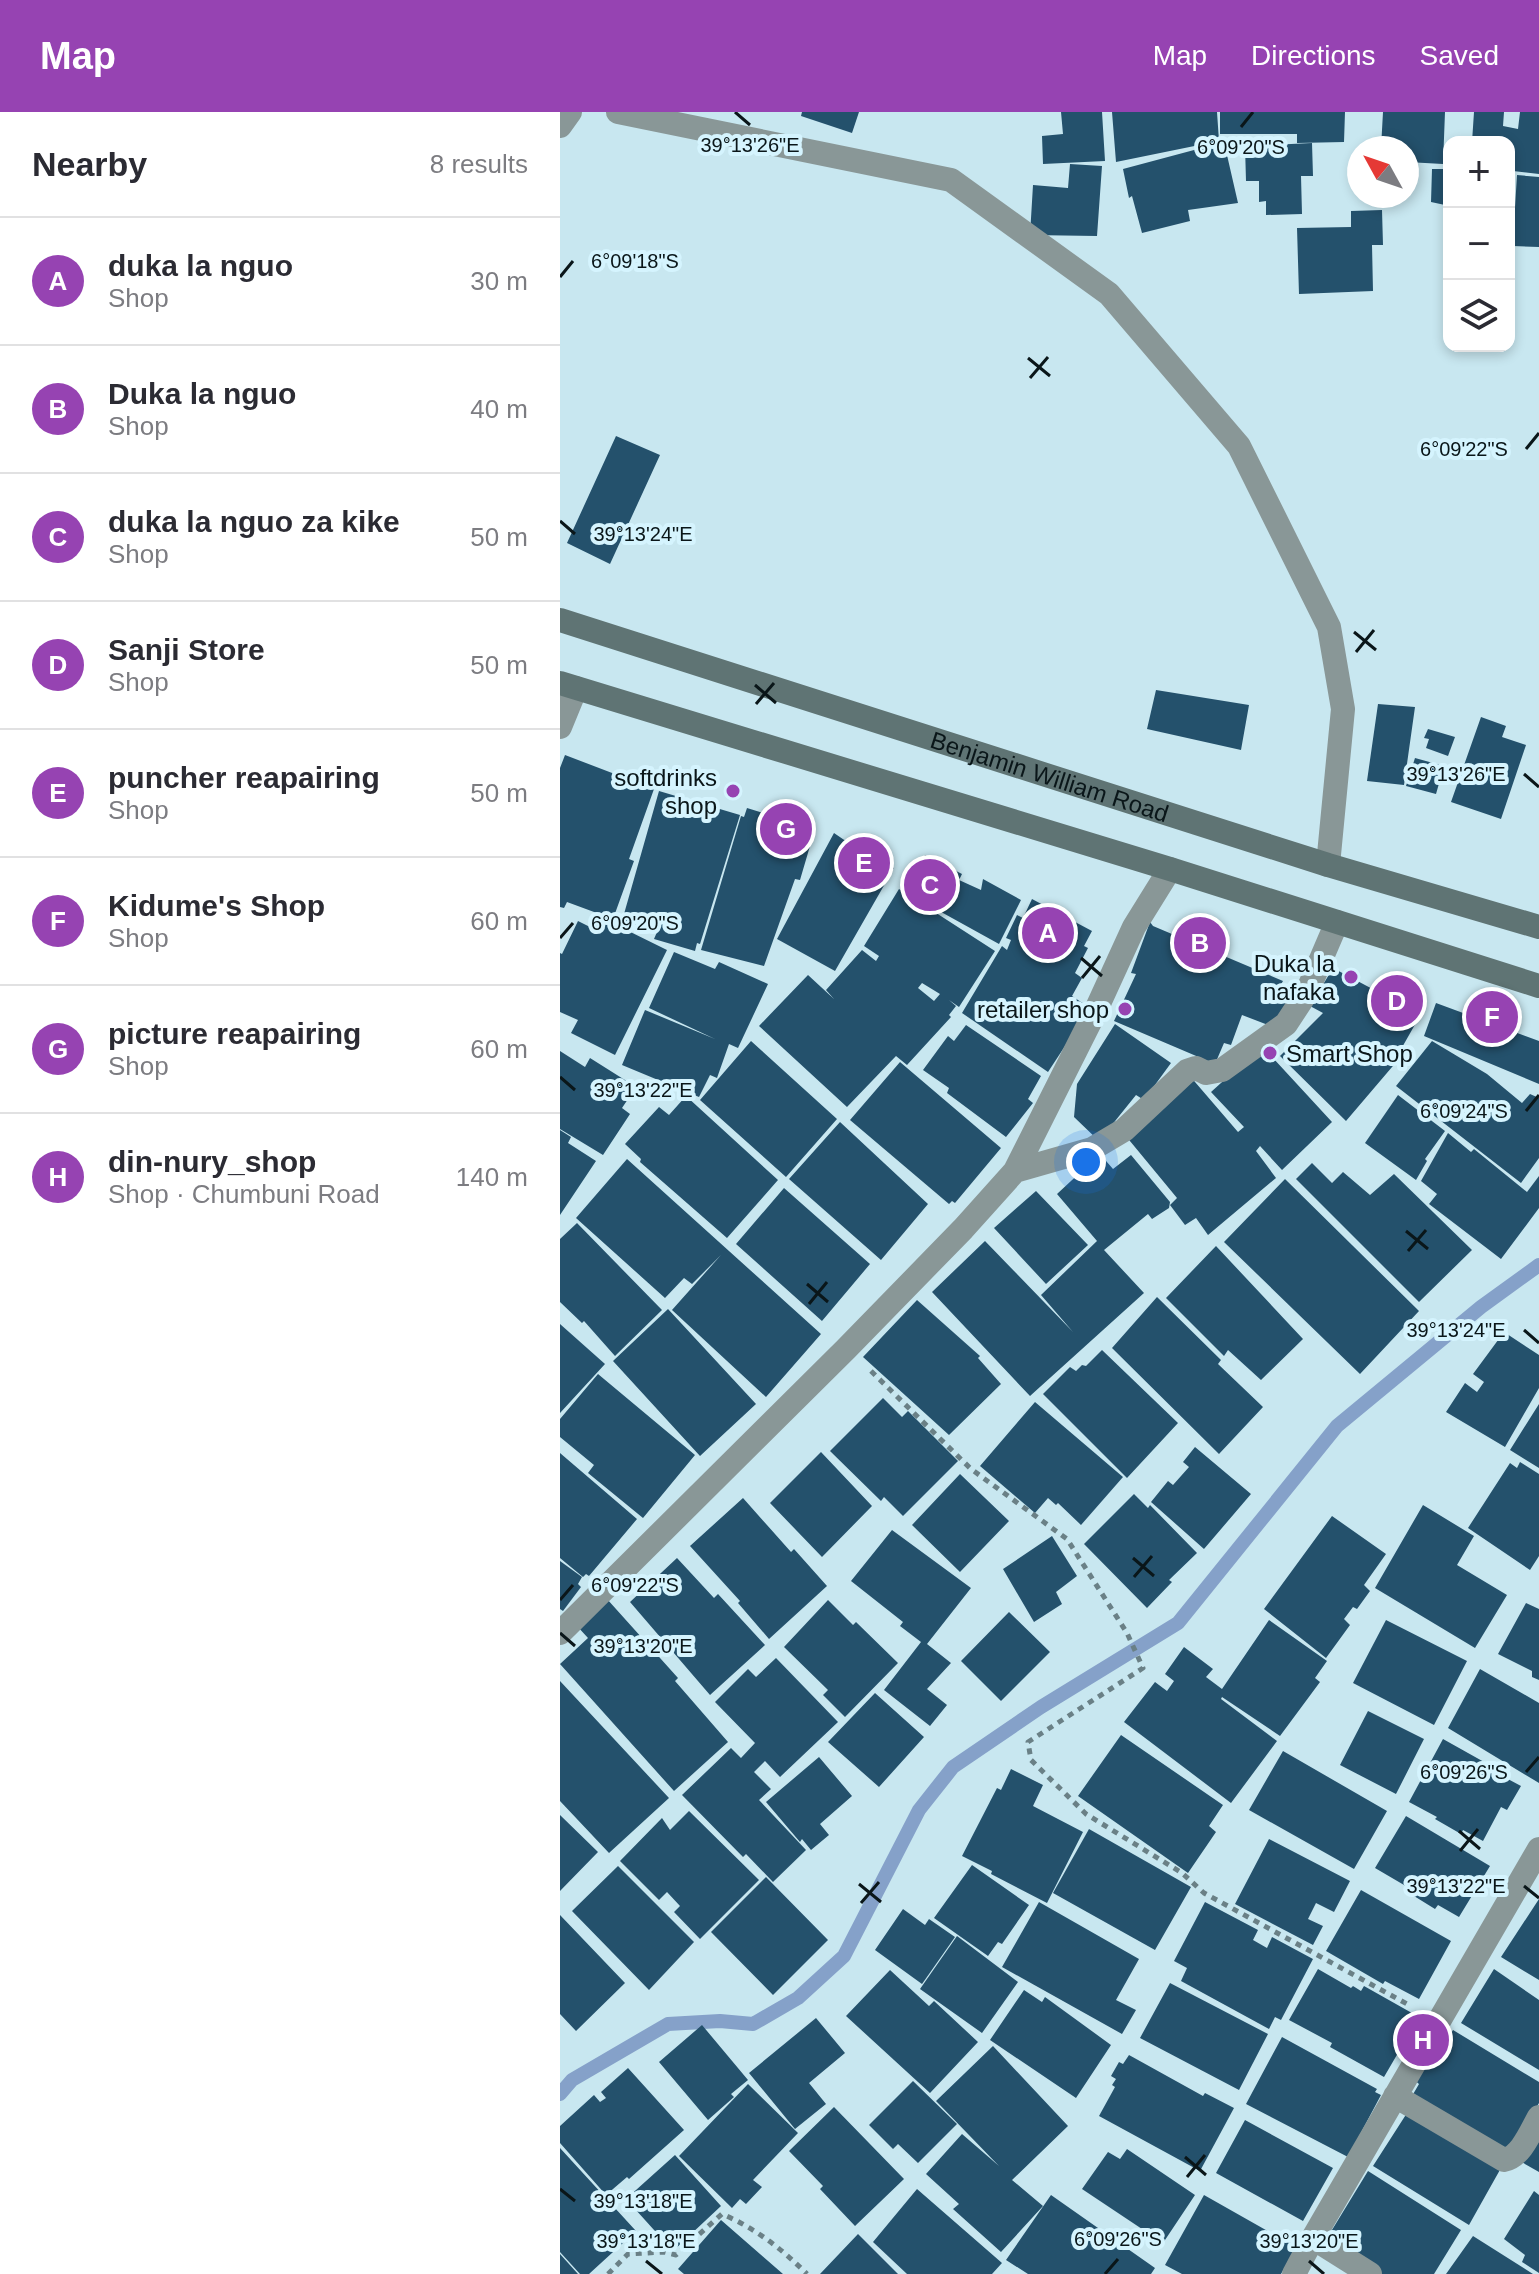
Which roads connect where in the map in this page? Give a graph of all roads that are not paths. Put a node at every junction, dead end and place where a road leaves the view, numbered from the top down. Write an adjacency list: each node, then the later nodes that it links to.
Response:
1 (570, 112): 3 (street)
2 (618, 112): 7 (street)
3 (560, 126)
4 (560, 620): 7 (main road, Benjamin William Road)
5 (568, 685): 6 (street); 8 (main road)
6 (560, 727)
7 (1328, 865): 10 (main road, Benjamin William Road)
8 (1170, 869): 9 (main road); 12 (street)
9 (1337, 922): 11 (main road); 12 (street)
10 (1539, 927)
11 (1539, 986)
12 (1015, 1171): 13 (street)
13 (560, 1633)
14 (1539, 1849): 15 (street)
15 (1395, 2096): 16 (street); 17 (street)
16 (1539, 2117)
17 (1313, 2238): 18 (street); 19 (street)
18 (1294, 2274)
19 (1370, 2274)

